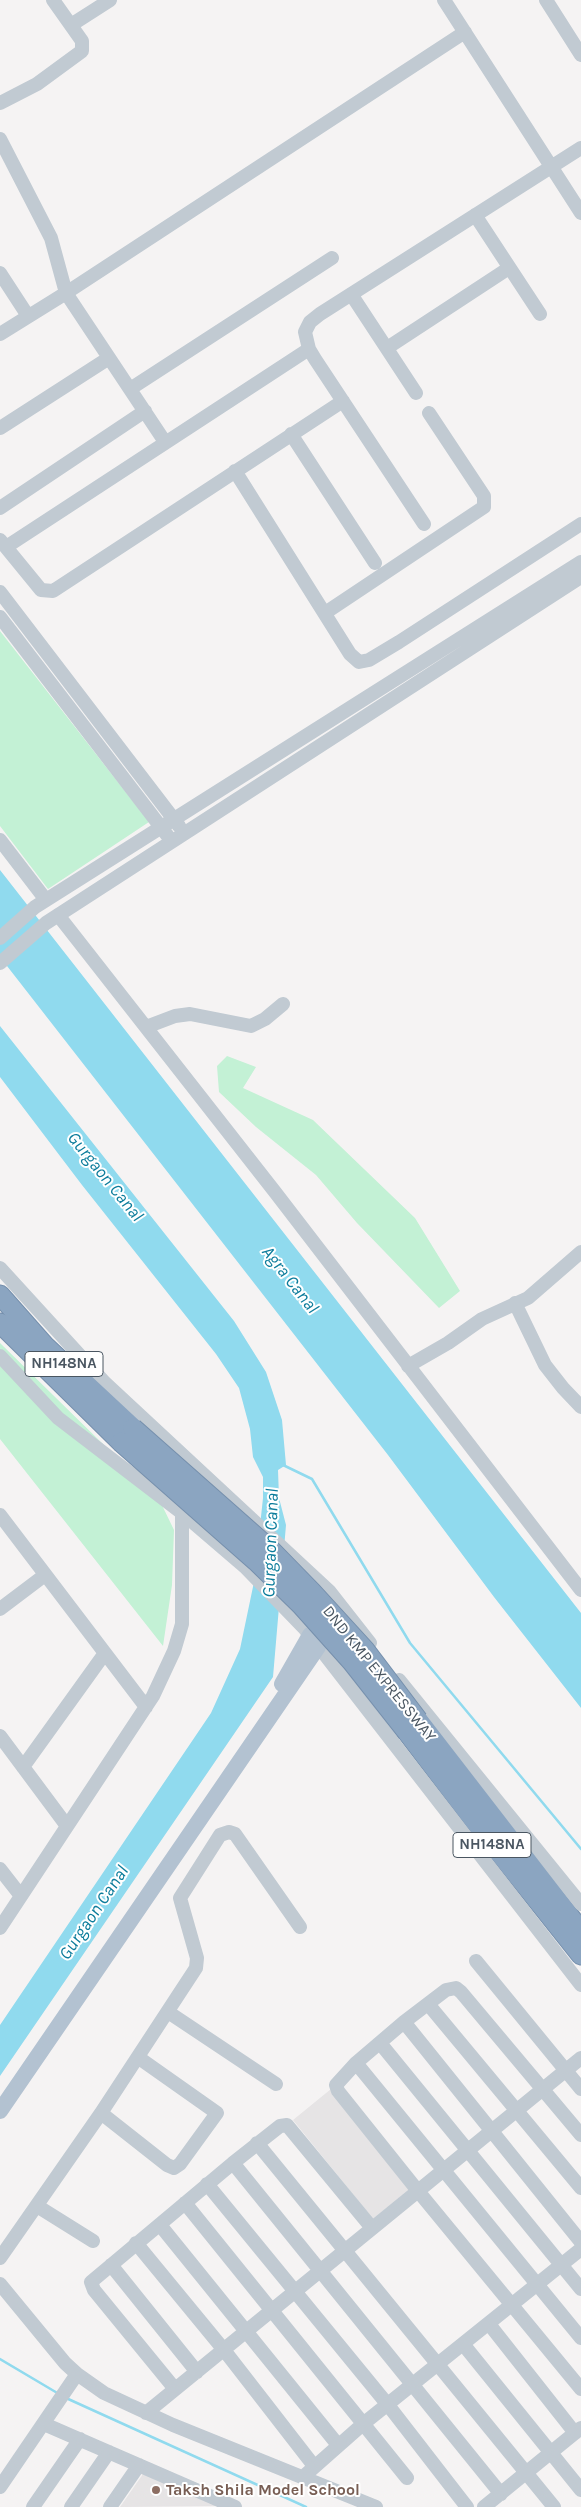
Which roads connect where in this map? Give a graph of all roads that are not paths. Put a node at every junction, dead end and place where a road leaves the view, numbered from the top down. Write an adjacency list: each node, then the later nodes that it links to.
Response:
1 (53, 0): 5 (street)
2 (110, 0): 5 (street)
3 (444, 0): 6 (street)
4 (546, 0): 7 (street)
5 (71, 25): 8 (street)
6 (465, 32): 11 (street); 17 (street)
7 (581, 54)
8 (0, 103)
9 (0, 139): 17 (street)
10 (581, 148): 11 (street)
11 (551, 167): 12 (street); 13 (street)
12 (581, 213)
13 (475, 215): 15 (street); 18 (street)
14 (332, 258): 25 (street)
15 (509, 268): 19 (street); 22 (street)
16 (0, 273): 20 (street)
17 (66, 294): 20 (street); 24 (street)
18 (351, 294): 22 (street); 23 (street)
19 (540, 314)
20 (28, 316): 21 (street)
21 (0, 334)
22 (386, 348): 26 (street)
23 (309, 350): 27 (street); 32 (street)
24 (109, 358): 25 (street); 30 (street)
25 (130, 388): 28 (street)
26 (416, 393)
27 (343, 401): 31 (street); 35 (street)
28 (145, 411): 32 (street); 34 (street)
29 (429, 413): 42 (street)
30 (0, 428)
31 (291, 434): 33 (street); 39 (street)
32 (164, 442): 37 (street)
33 (234, 470): 37 (street); 42 (street)
34 (0, 508)
35 (424, 524)
36 (581, 524): 42 (street)
37 (3, 544)
38 (581, 562): 44 (street)
39 (375, 563)
40 (581, 577): 46 (street)
41 (0, 592): 44 (street)
42 (325, 613)
43 (0, 617): 45 (street)
44 (174, 820): 45 (street); 46 (street)
45 (162, 828): 48 (street); 49 (street)
46 (184, 834): 48 (street)
47 (0, 840): 49 (street)
48 (172, 842): 50 (street)
49 (41, 904): 51 (street)
50 (52, 919): 52 (street); 54 (street)
51 (0, 938)
52 (0, 963)
53 (284, 1004): 54 (street)
54 (146, 1028): 61 (street)
55 (581, 1252): 58 (street)
56 (0, 1268): 64 (street)
57 (0, 1295): 63 (highway, DND KMP EXPRESSWAY / NH148NA)
58 (515, 1303): 61 (street); 62 (street)
59 (0, 1323): 63 (highway, DND KMP EXPRESSWAY / NH148NA)
60 (0, 1356): 65 (street)
61 (408, 1366): 70 (street)
62 (581, 1407)
63 (127, 1435): 77 (highway, DND KMP EXPRESSWAY / NH148NA, bridge)
64 (162, 1437): 65 (street); 74 (street)
65 (128, 1474): 66 (street)
66 (182, 1513): 72 (street); 76 (street)
67 (0, 1515): 68 (street)
68 (5, 1531): 69 (street)
69 (45, 1575): 71 (street); 73 (street)
70 (581, 1590)
71 (0, 1609)
72 (314, 1641): 75 (street); 101 (main road); 102 (main road)
73 (105, 1653): 76 (street); 79 (street)
74 (384, 1662): 75 (street); 83 (street)
75 (350, 1688): 89 (street)
76 (146, 1707): 80 (street)
77 (412, 1726): 86 (highway, DND KMP EXPRESSWAY / NH148NA); 87 (highway, DND KMP EXPRESSWAY / NH148NA)
78 (0, 1736): 79 (street)
79 (24, 1767): 80 (street)
80 (67, 1826): 82 (street)
81 (0, 1868): 82 (street)
82 (21, 1896): 85 (street)
83 (581, 1904)
84 (300, 1927): 91 (street)
85 (0, 1928)
86 (581, 1931)
87 (581, 1955)
88 (476, 1961): 97 (street)
89 (581, 1985)
90 (428, 2004): 92 (street); 99 (street); 103 (street)
91 (168, 2012): 94 (street); 98 (street)
92 (404, 2022): 93 (street); 105 (street)
93 (380, 2043): 96 (street); 108 (street)
94 (139, 2058): 104 (street); 104 (street)
95 (581, 2058): 97 (street)
96 (356, 2063): 110 (street); 113 (street)
97 (566, 2071): 99 (street); 100 (street)
98 (276, 2084)
99 (542, 2090): 103 (street); 106 (street)
100 (581, 2090)
101 (0, 2097)
102 (0, 2111)
103 (516, 2111): 105 (street); 112 (street)
104 (102, 2113): 115 (street)
105 (491, 2131): 108 (street); 119 (street)
106 (581, 2135)
107 (257, 2143): 109 (street); 117 (street); 122 (street)
108 (468, 2150): 110 (street); 125 (street)
109 (233, 2163): 111 (street); 126 (street)
110 (444, 2170): 113 (street); 127 (street)
111 (207, 2184): 114 (street); 130 (street)
112 (581, 2188)
113 (418, 2191): 117 (street); 131 (street)
114 (185, 2203): 116 (street); 132 (street)
115 (37, 2206): 118 (street); 123 (street)
116 (160, 2225): 120 (street); 134 (street)
117 (372, 2228): 122 (street)
118 (93, 2241)
119 (581, 2242)
120 (136, 2243): 124 (street); 137 (street)
121 (581, 2249): 125 (street)
122 (345, 2250): 126 (street); 138 (street)
123 (0, 2258)
124 (111, 2265): 139 (street); 142 (street)
125 (562, 2265): 127 (street); 129 (street)
126 (321, 2270): 130 (street); 141 (street)
127 (538, 2283): 131 (street); 135 (street)
128 (0, 2284): 140 (street)
129 (581, 2289)
130 (296, 2291): 132 (street); 144 (street)
131 (512, 2305): 133 (street); 143 (street)
132 (271, 2311): 134 (street); 147 (street)
133 (488, 2324): 136 (street); 148 (street)
134 (247, 2331): 137 (street); 150 (street)
135 (581, 2338)
136 (463, 2344): 138 (street); 152 (street)
137 (224, 2350): 139 (street); 154 (street)
138 (439, 2364): 141 (street); 155 (street)
139 (197, 2372): 142 (street)
140 (77, 2374): 145 (street); 146 (street)
141 (413, 2385): 144 (street); 160 (street)
142 (175, 2389): 145 (street)
143 (581, 2389)
144 (388, 2405): 147 (street); 166 (street)
145 (146, 2413): 156 (street)
146 (44, 2424): 149 (street); 158 (street)
147 (363, 2424): 150 (street); 157 (street)
148 (578, 2430): 152 (street)
149 (80, 2439): 151 (street); 162 (street)
150 (338, 2445): 154 (street)
151 (110, 2452): 153 (street); 163 (street)
152 (551, 2453): 155 (street); 159 (street)
153 (139, 2465): 161 (street); 164 (street)
154 (314, 2466): 156 (street)
155 (527, 2472): 160 (street); 168 (street)
156 (303, 2477): 165 (street)
157 (407, 2478)
158 (0, 2488)
159 (581, 2490)
160 (501, 2494): 167 (street)
161 (229, 2506)
162 (33, 2507)
163 (71, 2507)
164 (110, 2507)
165 (376, 2507)
166 (467, 2507)
167 (484, 2507)
168 (554, 2507)

